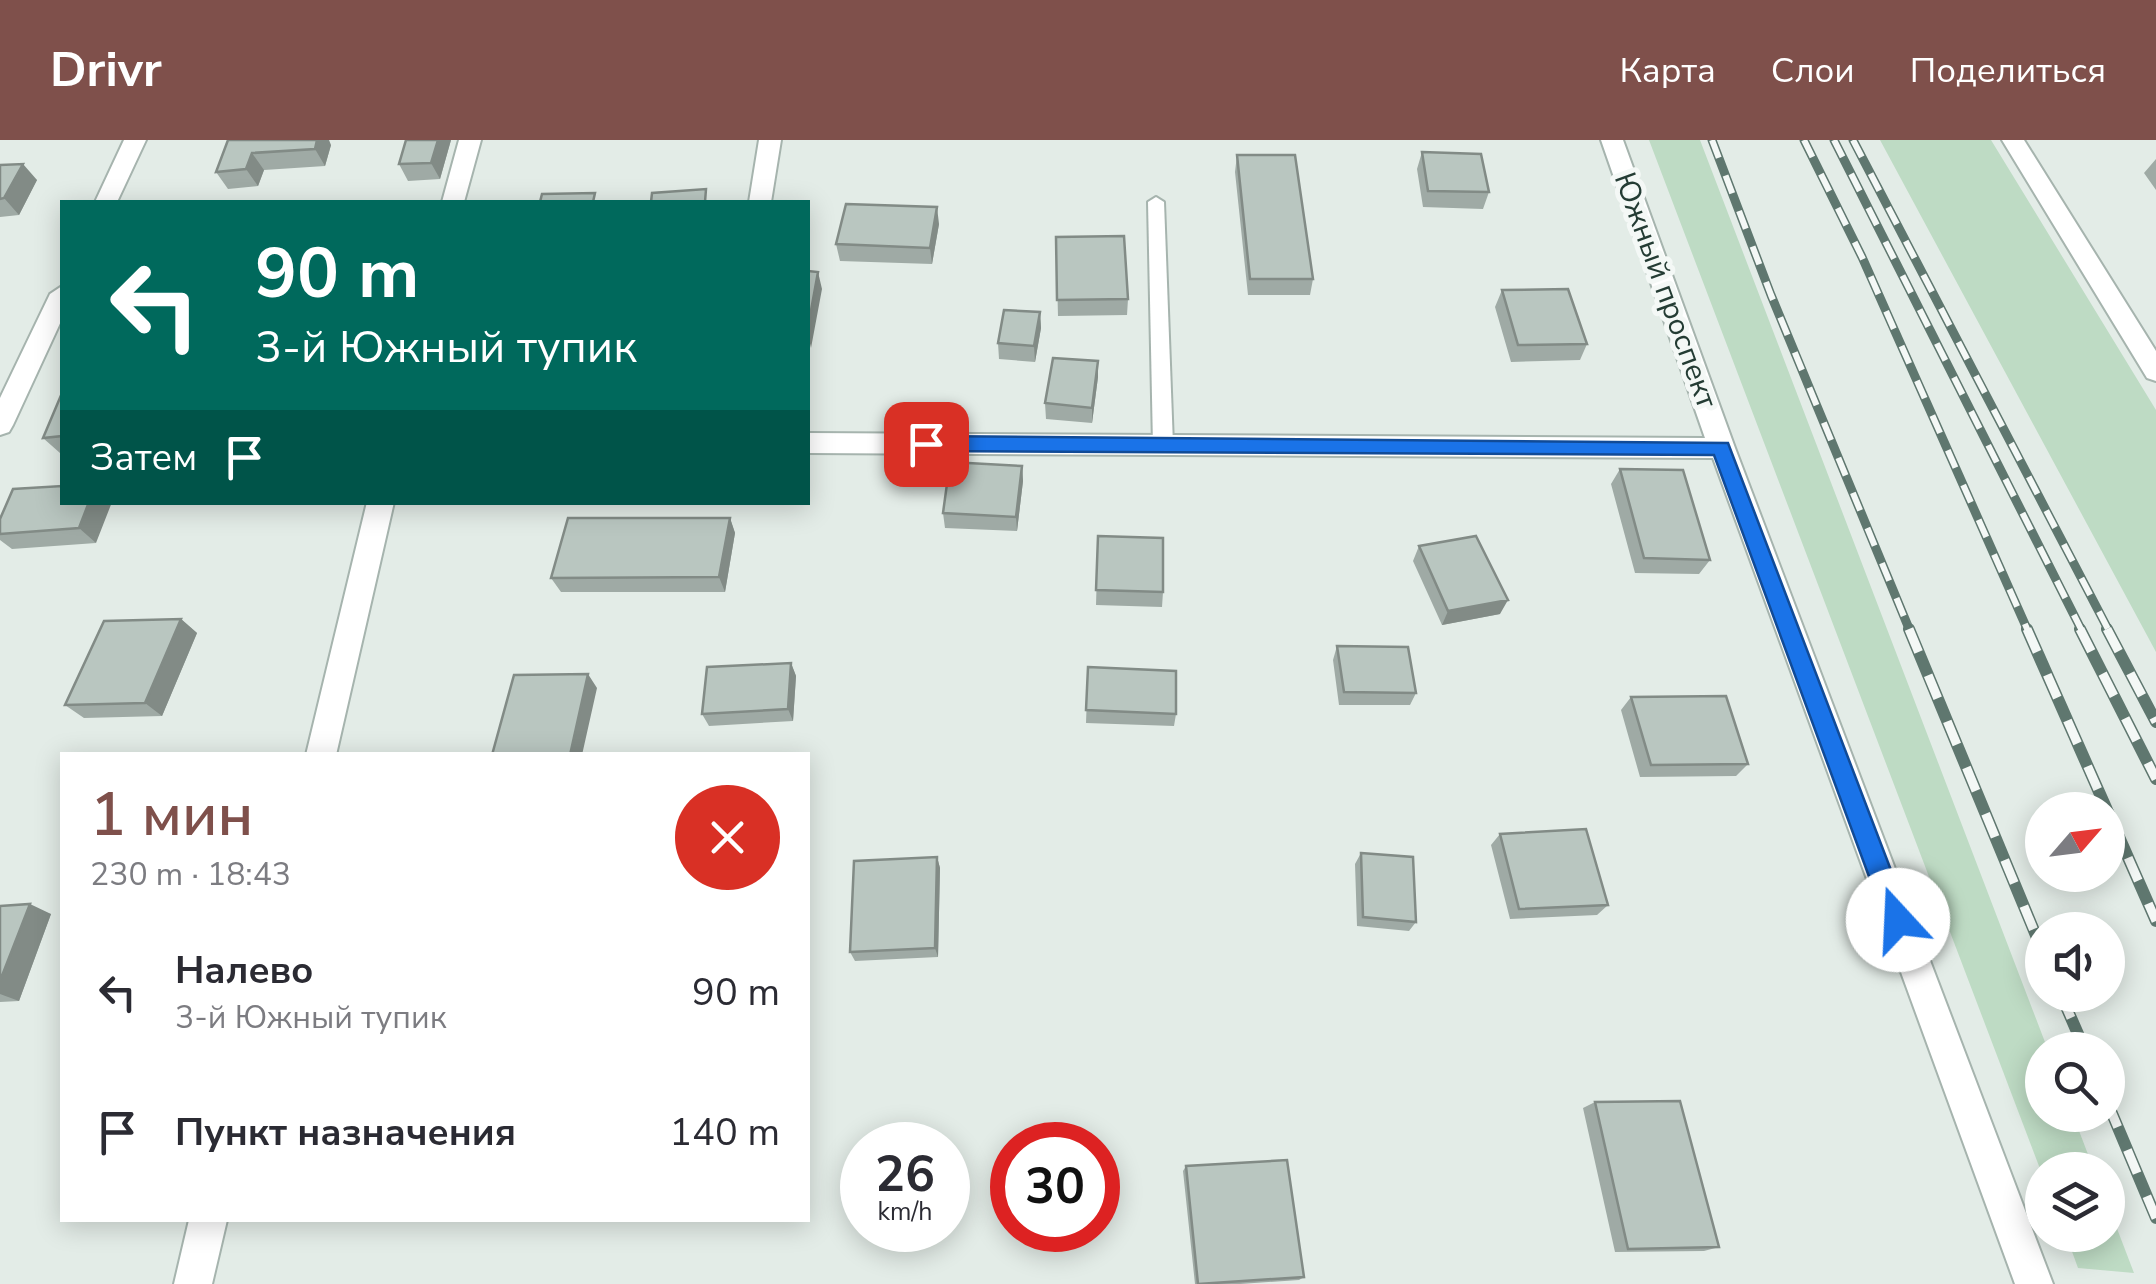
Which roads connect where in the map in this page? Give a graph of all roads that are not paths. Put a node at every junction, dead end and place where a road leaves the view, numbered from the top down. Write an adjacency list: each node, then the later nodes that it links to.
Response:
1 (136, 140): 6 (street)
2 (470, 140): 7 (street)
3 (770, 140): 8 (street)
4 (1612, 140): 15 (street, Южный проспект)
5 (2013, 140): 11 (street)
6 (107, 200)
7 (455, 200)
8 (760, 200)
9 (1156, 202): 14 (lane)
10 (60, 298): 12 (street)
11 (2156, 372)
12 (4, 410)
13 (810, 443): 14 (street)
14 (1163, 445): 15 (street)
15 (1722, 448): 20 (street, Южный проспект)
16 (381, 505): 17 (street)
17 (322, 752)
18 (208, 1222): 19 (street)
19 (193, 1284)
20 (2034, 1284)

